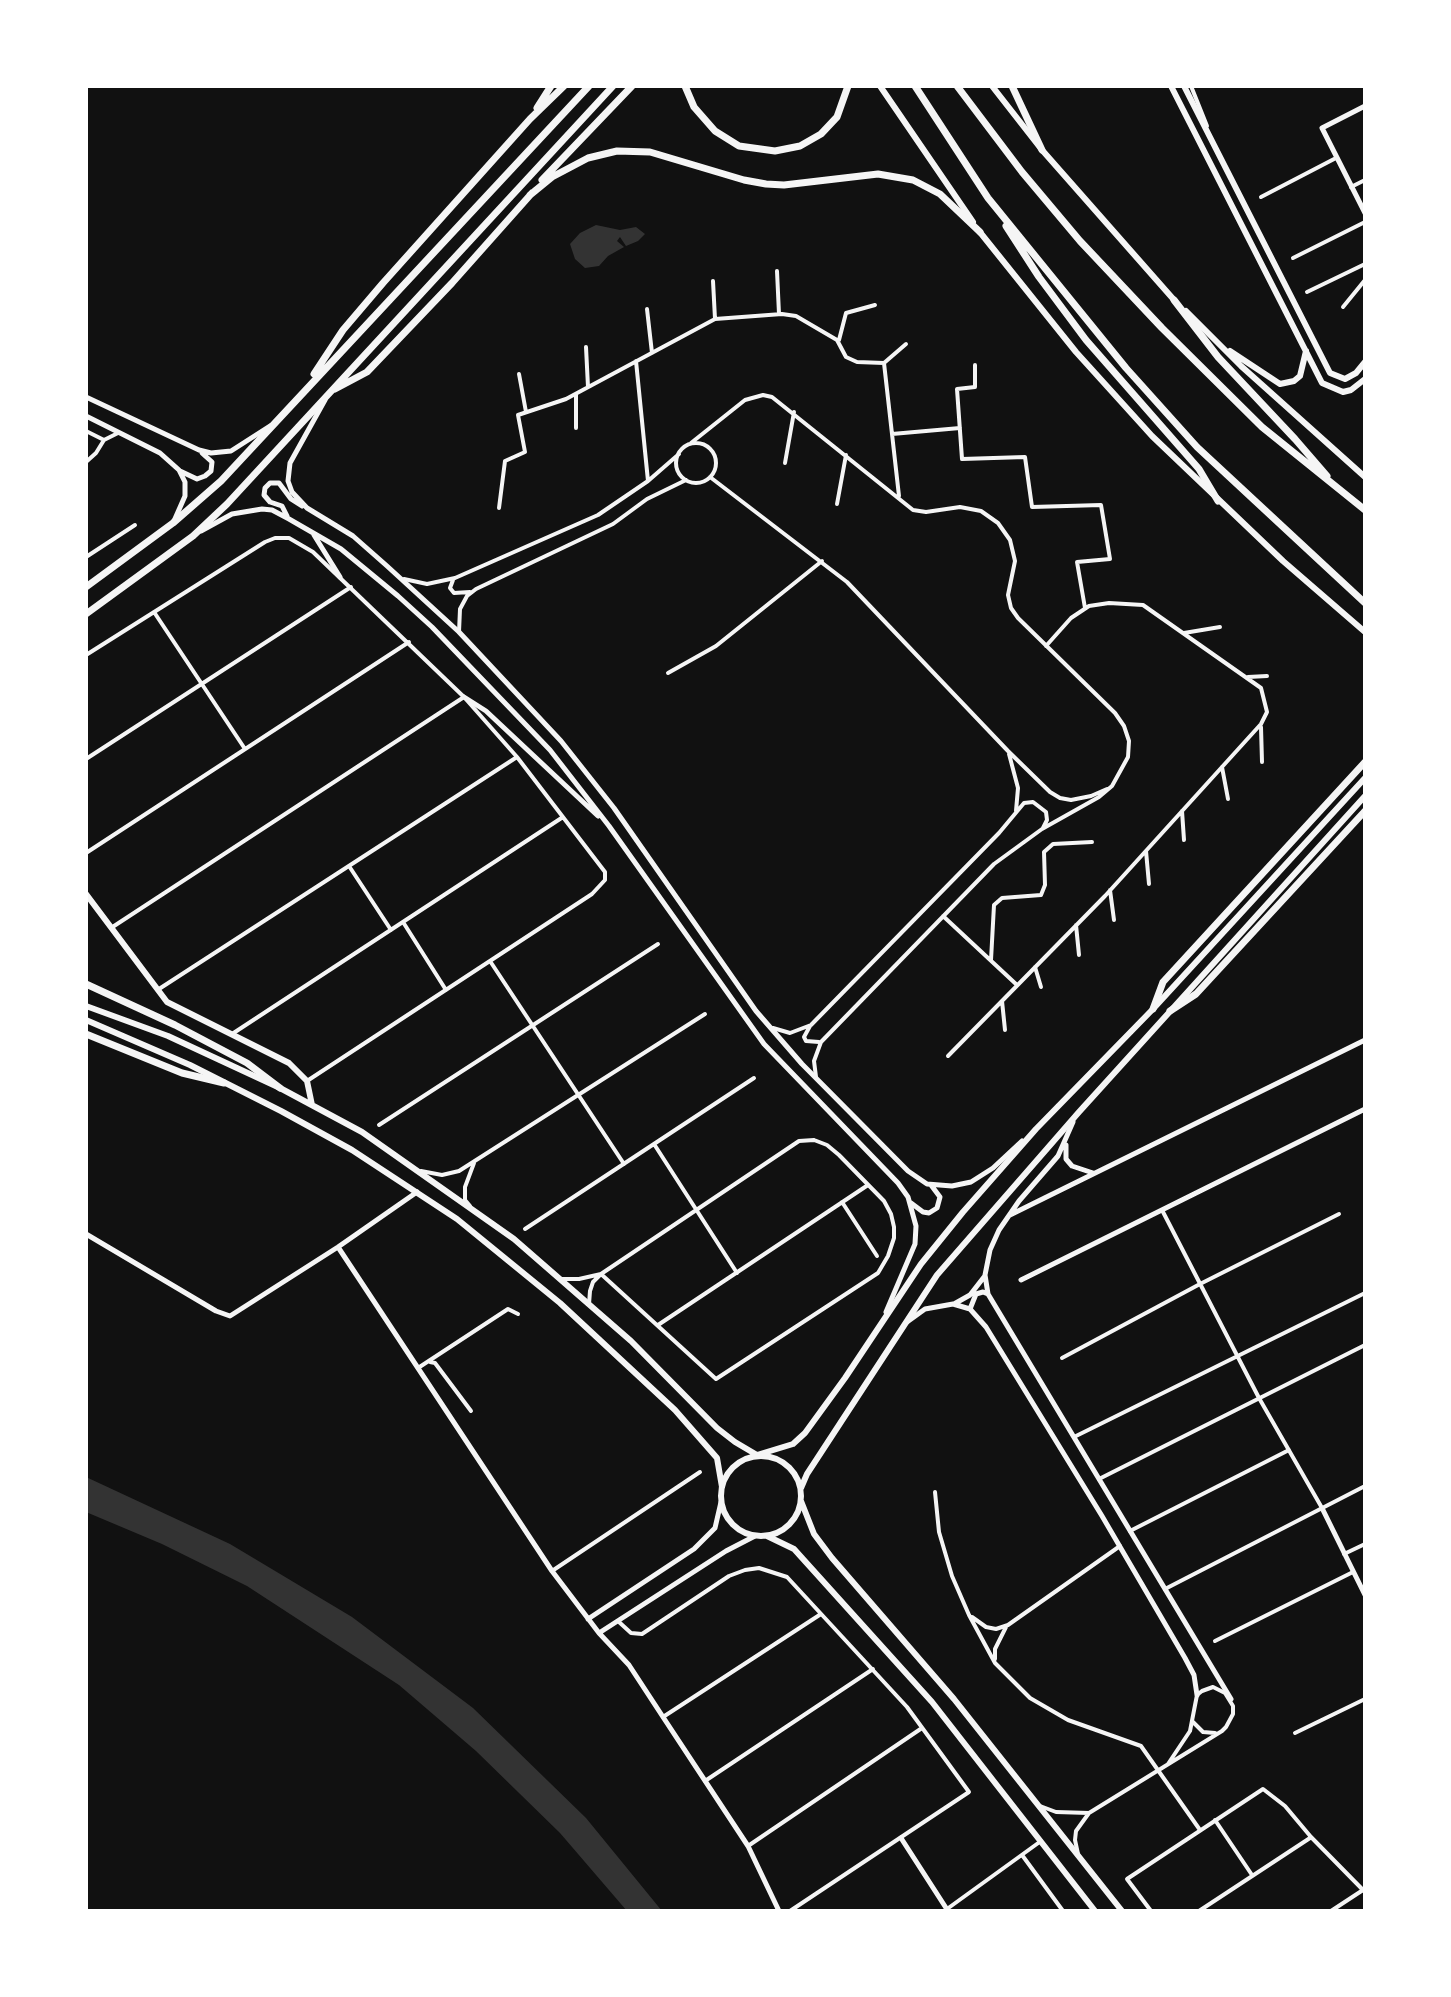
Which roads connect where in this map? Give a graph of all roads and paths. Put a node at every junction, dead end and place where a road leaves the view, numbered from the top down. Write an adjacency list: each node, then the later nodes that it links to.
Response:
1 (551, 86): 17 (highway)
2 (564, 86): 17 (highway)
3 (589, 86): 54 (highway)
4 (613, 86): 55 (highway)
5 (632, 86): 23 (highway)
6 (685, 86): 7 (highway)
7 (848, 86)
8 (880, 86): 28 (main road)
9 (915, 86): 25 (highway)
10 (957, 86): 79 (highway)
11 (992, 86): 19 (main road)
12 (1012, 86): 19 (highway)
13 (1171, 86): 45 (main road)
14 (1184, 86): 18 (main road)
15 (1191, 86): 18 (street)
16 (1365, 106): 20 (street)
17 (530, 119): 54 (highway)
18 (1210, 136): 48 (main road)
19 (1042, 150): 35 (main road)
20 (1336, 158): 22 (street); 24 (street)
21 (1365, 180): 22 (street)
22 (1351, 187): 26 (street)
23 (530, 195): 28 (highway); 55 (highway)
24 (1261, 197)
25 (988, 198): 81 (highway); 99 (highway)
26 (1365, 213)
27 (1365, 222): 29 (street)
28 (980, 232): 81 (main road)
29 (1293, 258)
30 (1365, 264): 34 (street)
31 (777, 271): 39 (street)
32 (1365, 280): 37 (street)
33 (713, 281): 40 (street)
34 (1307, 292)
35 (1174, 300): 42 (main road); 79 (highway)
36 (875, 305): 41 (street)
37 (1343, 307)
38 (647, 309): 46 (street)
39 (779, 314): 40 (street); 41 (street)
40 (715, 319): 46 (street)
41 (838, 342): 49 (street)
42 (1219, 343): 45 (main road); 76 (main road)
43 (906, 344): 49 (street)
44 (586, 347): 53 (street)
45 (1306, 351): 52 (main road)
46 (652, 353): 47 (street)
47 (636, 361): 53 (street); 78 (street)
48 (1365, 362)
49 (884, 363): 66 (street)
50 (975, 365): 63 (street)
51 (519, 374): 58 (street)
52 (1365, 379)
53 (588, 387): 56 (street)
54 (306, 388): 61 (highway)
55 (329, 392): 83 (street); 90 (highway)
56 (576, 394): 58 (street); 62 (street)
57 (86, 397): 69 (street)
58 (526, 412): 84 (street)
59 (794, 412): 68 (street); 71 (street); 73 (street)
60 (86, 416): 65 (street)
61 (274, 423): 69 (street); 87 (highway)
62 (576, 428)
63 (960, 428): 66 (street); 100 (street)
64 (86, 431): 67 (street)
65 (118, 433): 67 (street); 74 (street)
66 (892, 434): 80 (street)
67 (104, 440): 72 (street)
68 (691, 443): 70 (street); 75 (street)
69 (199, 450): 74 (street)
70 (679, 454): 77 (street); 78 (street)
71 (846, 455): 80 (street); 82 (street)
72 (86, 462)
73 (785, 463)
74 (179, 470): 87 (street)
75 (710, 477): 77 (street); 92 (street)
76 (1365, 477)
77 (686, 480): 98 (street)
78 (648, 481): 94 (street)
79 (1333, 484): 85 (highway)
80 (899, 498): 108 (street)
81 (1218, 501): 105 (main road)
82 (837, 504)
83 (307, 508): 86 (street); 95 (street)
84 (499, 508)
85 (1365, 510)
86 (289, 519): 89 (street); 90 (street)
87 (173, 523): 96 (highway)
88 (135, 525): 91 (street)
89 (314, 535): 93 (street); 131 (street)
90 (193, 536): 102 (highway)
91 (86, 557)
92 (822, 561): 110 (street); 117 (street)
93 (340, 577): 97 (street); 101 (street)
94 (455, 578): 95 (street); 98 (street)
95 (401, 579): 104 (street)
96 (86, 587)
97 (351, 587): 107 (street); 113 (street)
98 (473, 591): 104 (street)
99 (1365, 603)
100 (1085, 608): 106 (street); 108 (street)
101 (154, 612): 109 (street); 113 (street)
102 (86, 614)
103 (1220, 627): 106 (street)
104 (459, 632): 163 (street)
105 (1365, 632)
106 (1184, 633): 112 (street)
107 (409, 642): 114 (street); 116 (street)
108 (1046, 646): 124 (street)
109 (86, 655)
110 (668, 673)
111 (1267, 676): 112 (street)
112 (1246, 677): 115 (street)
113 (202, 684): 116 (street); 119 (street)
114 (464, 697): 118 (street); 131 (street); 145 (street)
115 (1261, 724): 120 (street); 122 (street)
116 (245, 749): 136 (street)
117 (1008, 751): 124 (street); 127 (street)
118 (517, 757): 130 (street); 137 (street)
119 (86, 759)
120 (1262, 762)
121 (1365, 762): 159 (highway)
122 (1222, 767): 126 (street); 128 (street)
123 (1365, 778): 159 (main road)
124 (1112, 786): 132 (street)
125 (1365, 796): 160 (main road)
126 (1228, 799)
127 (1016, 811): 132 (street); 164 (street)
128 (1182, 811): 133 (street); 135 (street)
129 (1365, 811): 160 (highway)
130 (563, 817): 143 (street); 150 (street)
131 (609, 826): 193 (street)
132 (1042, 829): 141 (street)
133 (1184, 840)
134 (1092, 842): 149 (street)
135 (1146, 851): 138 (street); 139 (street)
136 (86, 853)
137 (349, 866): 146 (street); 156 (street)
138 (1149, 884)
139 (1110, 890): 142 (street); 144 (street)
140 (86, 894): 145 (main road)
141 (943, 916): 149 (street); 170 (street)
142 (1114, 920)
143 (403, 922): 146 (street); 155 (street)
144 (1076, 925): 148 (street); 151 (street)
145 (111, 928): 156 (main road)
146 (391, 930): 168 (street)
147 (658, 944): 165 (street)
148 (1079, 955)
149 (991, 960): 153 (street)
150 (490, 961): 155 (street); 165 (street)
151 (1035, 967): 153 (street); 154 (street)
152 (86, 984): 176 (highway)
153 (1017, 985): 157 (street)
154 (1041, 987)
155 (446, 990): 174 (street)
156 (157, 991): 168 (main road)
157 (1002, 1001): 166 (street); 171 (street)
158 (86, 1006): 176 (main road)
159 (1153, 1009): 182 (main road)
160 (1170, 1011): 180 (main road)
161 (705, 1014): 177 (street)
162 (86, 1020): 175 (main road)
163 (768, 1025): 164 (street); 173 (street)
164 (811, 1025): 170 (street)
165 (533, 1026): 177 (street); 181 (street)
166 (1005, 1030)
167 (86, 1034): 175 (highway)
168 (232, 1034): 174 (main road)
169 (1365, 1040): 188 (street)
170 (821, 1042): 173 (street)
171 (948, 1056)
172 (754, 1078): 184 (street)
173 (817, 1078): 190 (street)
174 (307, 1081): 178 (main road)
175 (224, 1083): 191 (main road)
176 (280, 1088): 178 (main road)
177 (578, 1095): 185 (street); 186 (street)
178 (312, 1105): 187 (main road)
179 (1365, 1109): 196 (street)
180 (1079, 1112): 183 (street); 216 (main road)
181 (379, 1125)
182 (1036, 1129): 190 (street); 215 (main road)
183 (1066, 1142): 188 (street); 198 (street)
184 (654, 1144): 186 (street); 195 (street)
185 (475, 1162): 187 (street); 194 (street)
186 (624, 1164): 199 (street)
187 (415, 1168): 194 (main road)
188 (1094, 1174): 198 (street)
189 (868, 1185): 192 (street); 195 (street); 217 (street)
190 (931, 1185): 193 (street)
191 (417, 1192): 201 (street); 231 (main road)
192 (842, 1202): 202 (street); 203 (street)
193 (910, 1202): 215 (street)
194 (472, 1208): 206 (main road)
195 (696, 1210): 203 (street); 204 (street)
196 (1162, 1210): 207 (street); 208 (street)
197 (1339, 1214): 208 (street)
198 (1010, 1216): 205 (street)
199 (525, 1229)
200 (86, 1234): 201 (street)
201 (338, 1247): 222 (street)
202 (877, 1256)
203 (737, 1273): 217 (street)
204 (601, 1274): 206 (street); 211 (street); 217 (street)
205 (985, 1275): 210 (street); 212 (street)
206 (562, 1279): 211 (main road)
207 (1021, 1280)
208 (1200, 1284): 219 (street); 220 (street)
209 (1365, 1293): 219 (street)
210 (988, 1294): 213 (street); 225 (street)
211 (589, 1304): 227 (main road)
212 (953, 1304): 213 (street); 216 (street)
213 (970, 1309): 241 (street)
214 (518, 1314): 221 (street)
215 (882, 1322): 227 (main road)
216 (907, 1322): 232 (main road)
217 (658, 1325)
218 (1365, 1345): 223 (street)
219 (1236, 1356): 223 (street); 225 (street)
220 (1062, 1358)
221 (428, 1362): 222 (street); 224 (street)
222 (418, 1368): 243 (street)
223 (1259, 1398): 226 (street); 229 (street)
224 (471, 1411)
225 (1074, 1437): 229 (street)
226 (1289, 1450): 236 (street); 237 (street)
227 (757, 1455): 231 (main road); 232 (main road)
228 (700, 1472): 243 (street)
229 (1099, 1479): 237 (street)
230 (1365, 1486): 236 (street)
231 (722, 1487): 235 (main road)
232 (801, 1488): 234 (main road)
233 (935, 1492): 248 (street)
234 (801, 1501): 239 (main road); 267 (main road)
235 (721, 1502): 238 (main road); 249 (street)
236 (1322, 1508): 242 (street); 245 (street)
237 (1130, 1531): 245 (street)
238 (755, 1536): 239 (main road); 250 (street)
239 (767, 1536): 273 (main road)
240 (1365, 1544): 242 (street)
241 (1120, 1546): 251 (street); 256 (street)
242 (1344, 1554): 244 (street)
243 (552, 1571): 249 (street)
244 (1353, 1572): 246 (street); 253 (street)
245 (1165, 1589): 257 (street)
246 (1365, 1595)
247 (821, 1614): 250 (street); 255 (street); 259 (street)
248 (969, 1615): 251 (street); 254 (street)
249 (588, 1619): 252 (street)
250 (619, 1622): 252 (street)
251 (1008, 1625): 254 (street)
252 (599, 1633): 259 (street)
253 (1215, 1641)
254 (995, 1663): 265 (street)
255 (873, 1669): 261 (street); 266 (street)
256 (1197, 1695): 257 (street); 260 (street)
257 (1231, 1699): 262 (street)
258 (1365, 1699): 263 (street)
259 (663, 1717): 266 (street)
260 (1193, 1722): 262 (street); 264 (street)
261 (922, 1728): 272 (street); 274 (street)
262 (1218, 1733): 264 (street)
263 (1295, 1733)
264 (1168, 1764): 265 (street)
265 (1159, 1770): 268 (street); 270 (street)
266 (705, 1781): 274 (street)
267 (1039, 1806): 268 (street); 276 (main road)
268 (1089, 1813): 276 (street)
269 (1215, 1820): 270 (street); 271 (street); 277 (street)
270 (1200, 1830): 285 (street)
271 (1311, 1837): 277 (street); 278 (street)
272 (901, 1838): 279 (street); 281 (street)
273 (1041, 1841): 275 (street); 283 (main road)
274 (748, 1846): 280 (street)
275 (1022, 1855): 279 (street); 282 (street)
276 (1079, 1856): 284 (main road)
277 (1253, 1876): 286 (street)
278 (1364, 1891): 287 (street)
279 (947, 1910)
280 (779, 1911)
281 (790, 1911)
282 (1063, 1911)
283 (1095, 1911)
284 (1122, 1911)
285 (1151, 1911)
286 (1199, 1911)
287 (1331, 1911)

